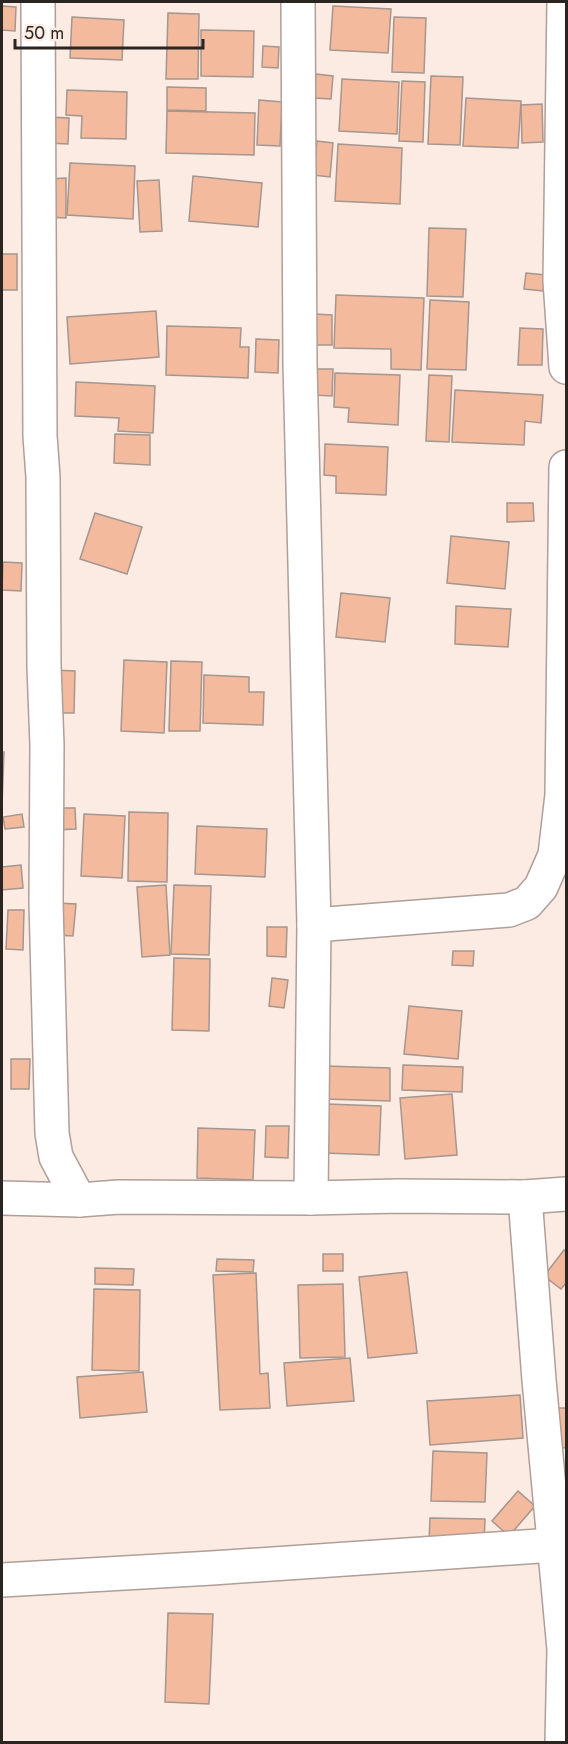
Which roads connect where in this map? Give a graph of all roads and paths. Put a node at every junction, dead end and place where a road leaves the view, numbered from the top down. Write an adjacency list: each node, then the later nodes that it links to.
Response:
1 (38, 2): 11 (street)
2 (298, 2): 6 (street)
3 (564, 2): 4 (street)
4 (567, 367)
5 (567, 467): 6 (street)
6 (314, 925): 10 (street)
7 (567, 1194): 8 (street)
8 (525, 1197): 10 (street); 12 (street)
9 (2, 1198): 11 (street)
10 (311, 1198): 11 (street)
11 (79, 1200)
12 (554, 1545): 13 (street); 14 (street)
13 (2, 1580)
14 (562, 1743)

